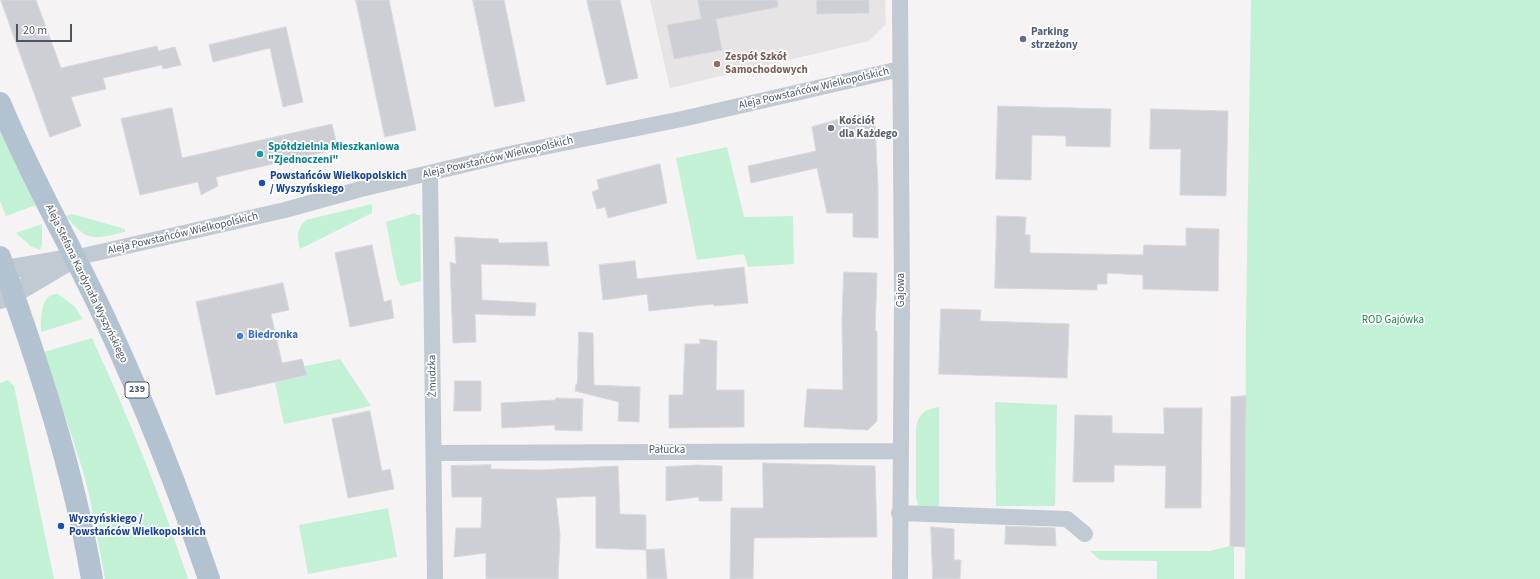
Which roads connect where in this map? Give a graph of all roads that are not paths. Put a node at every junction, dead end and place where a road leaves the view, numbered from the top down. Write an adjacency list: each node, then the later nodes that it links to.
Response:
1 (900, 0): 2 (street, Gajowa)
2 (900, 69): 4 (street, Aleja Powstańców Wielkopolskich); 8 (street, Gajowa)
3 (0, 103): 5 (main road, Aleja Stefana Kardynała Wyszyńskiego / 239)
4 (430, 173): 5 (street, Aleja Powstańców Wielkopolskich); 9 (street, Żmudzka)
5 (74, 258): 6 (street, Aleja Powstańców Wielkopolskich); 7 (street, Aleja Powstańców Wielkopolskich); 13 (main road, Aleja Stefana Kardynała Wyszyńskiego / 239)
6 (1, 266): 7 (main road)
7 (7, 296): 12 (main road)
8 (900, 451): 9 (street, Pałucka); 10 (street, Gajowa)
9 (434, 453): 14 (street, Żmudzka)
10 (900, 513): 11 (street); 15 (street, Gajowa)
11 (1085, 534)
12 (92, 579)
13 (208, 579)
14 (435, 579)
15 (900, 579)

